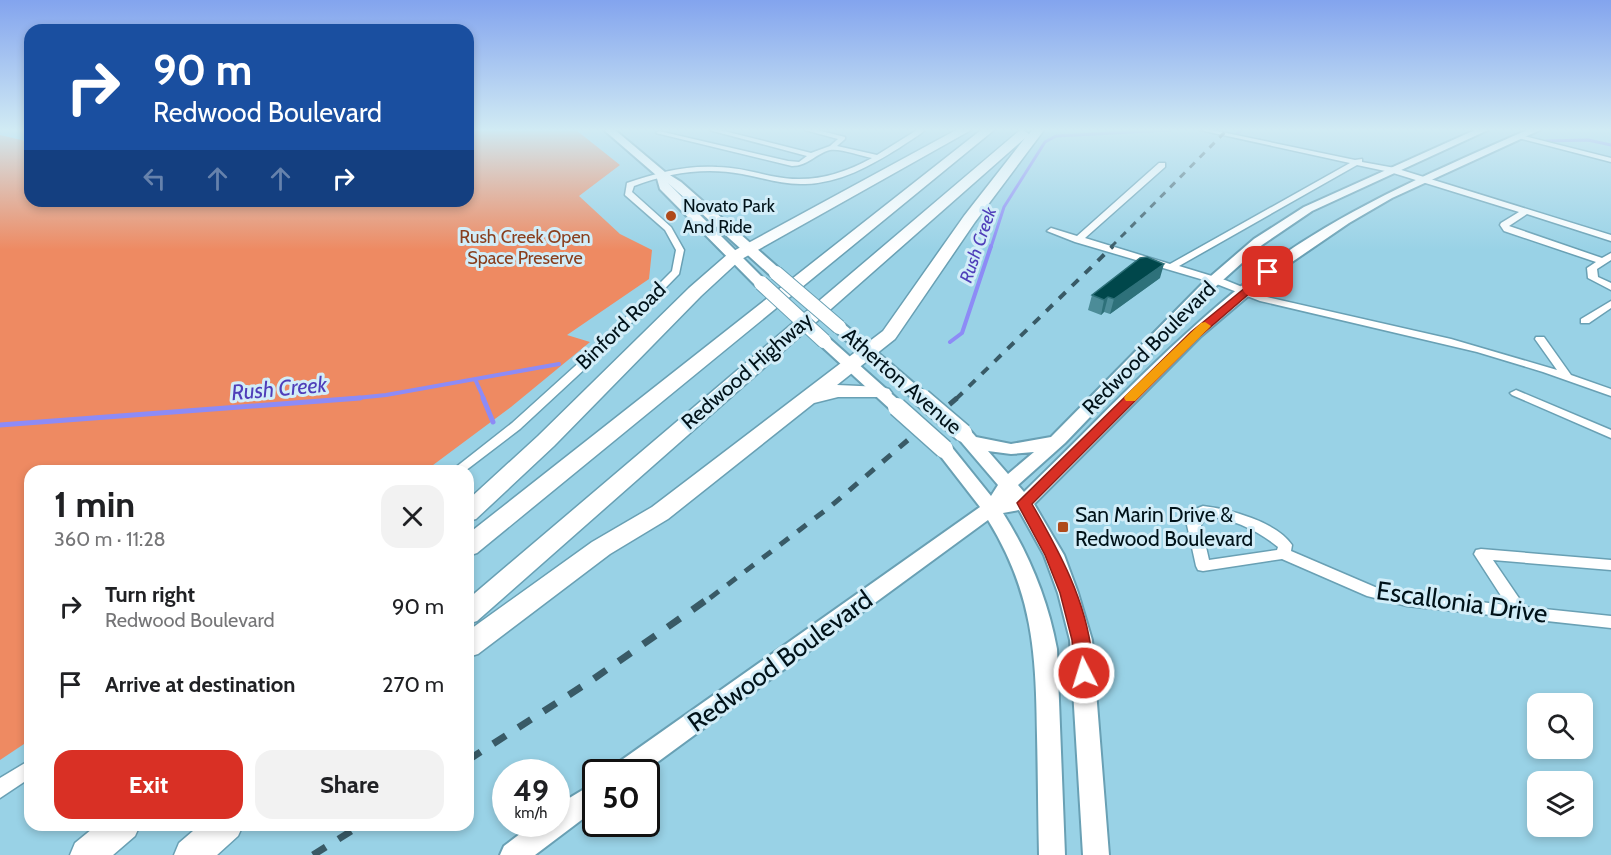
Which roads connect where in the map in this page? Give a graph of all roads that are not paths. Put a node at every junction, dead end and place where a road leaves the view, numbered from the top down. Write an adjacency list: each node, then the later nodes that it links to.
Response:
1 (656, 170): 13 (main road, Atherton Avenue)
2 (696, 170): 13 (street)
3 (729, 170): 4 (street)
4 (852, 170)
5 (891, 170): 19 (highway)
6 (938, 170): 43 (highway, Redwood Highway)
7 (979, 170): 46 (highway, Redwood Highway)
8 (1007, 170): 28 (highway)
9 (1157, 170): 18 (street)
10 (1343, 170): 21 (street)
11 (1392, 170): 14 (street); 22 (main road, Redwood Boulevard)
12 (1448, 170): 14 (main road, Redwood Boulevard)
13 (661, 174): 19 (main road, Atherton Avenue); 38 (street, Binford Road)
14 (1424, 181): 15 (street); 24 (main road, Redwood Boulevard)
15 (1525, 212): 17 (street); 20 (street)
16 (1051, 231): 18 (street)
17 (1611, 238)
18 (1078, 240): 21 (street)
19 (740, 252): 28 (main road, Atherton Avenue, bridge); 29 (main road, Atherton Avenue, bridge); 41 (highway)
20 (1607, 259): 23 (street)
21 (1170, 267): 22 (street)
22 (1216, 280): 24 (street); 37 (main road, Redwood Boulevard)
23 (1611, 287)
24 (1245, 291): 30 (street); 40 (main road, Redwood Boulevard)
25 (1611, 304): 26 (street)
26 (1585, 321)
27 (1540, 339): 30 (street)
28 (869, 353): 29 (highway); 36 (main road, Atherton Avenue, bridge)
29 (851, 366): 31 (main road, Atherton Avenue); 34 (highway)
30 (1566, 375): 33 (street)
31 (882, 393): 34 (highway); 42 (main road, Atherton Avenue, bridge)
32 (1516, 393): 35 (street)
33 (1611, 393)
34 (804, 403): 49 (highway)
35 (1611, 434)
36 (967, 437): 37 (main road); 39 (main road, Atherton Avenue)
37 (1059, 439): 39 (main road, Redwood Boulevard)
38 (465, 465)
39 (1009, 483): 40 (main road, Atherton Avenue); 42 (main road, Redwood Boulevard)
40 (1024, 503): 42 (main road, Redwood Boulevard); 60 (main road, Atherton Avenue)
41 (474, 507)
42 (992, 508): 50 (main road, Redwood Boulevard); 59 (main road, Atherton Avenue)
43 (474, 542)
44 (1282, 554): 44 (street); 47 (street, Escallonia Drive)
45 (1611, 565): 47 (street)
46 (474, 609)
47 (1520, 612): 48 (street, Escallonia Drive)
48 (1611, 622)
49 (474, 642)
50 (643, 759)
51 (24, 772): 52 (street)
52 (0, 789)
53 (116, 831): 56 (highway)
54 (220, 831): 57 (highway)
55 (537, 837): 58 (main road)
56 (87, 855)
57 (192, 855)
58 (513, 855)
59 (1052, 855)
60 (1096, 855)

